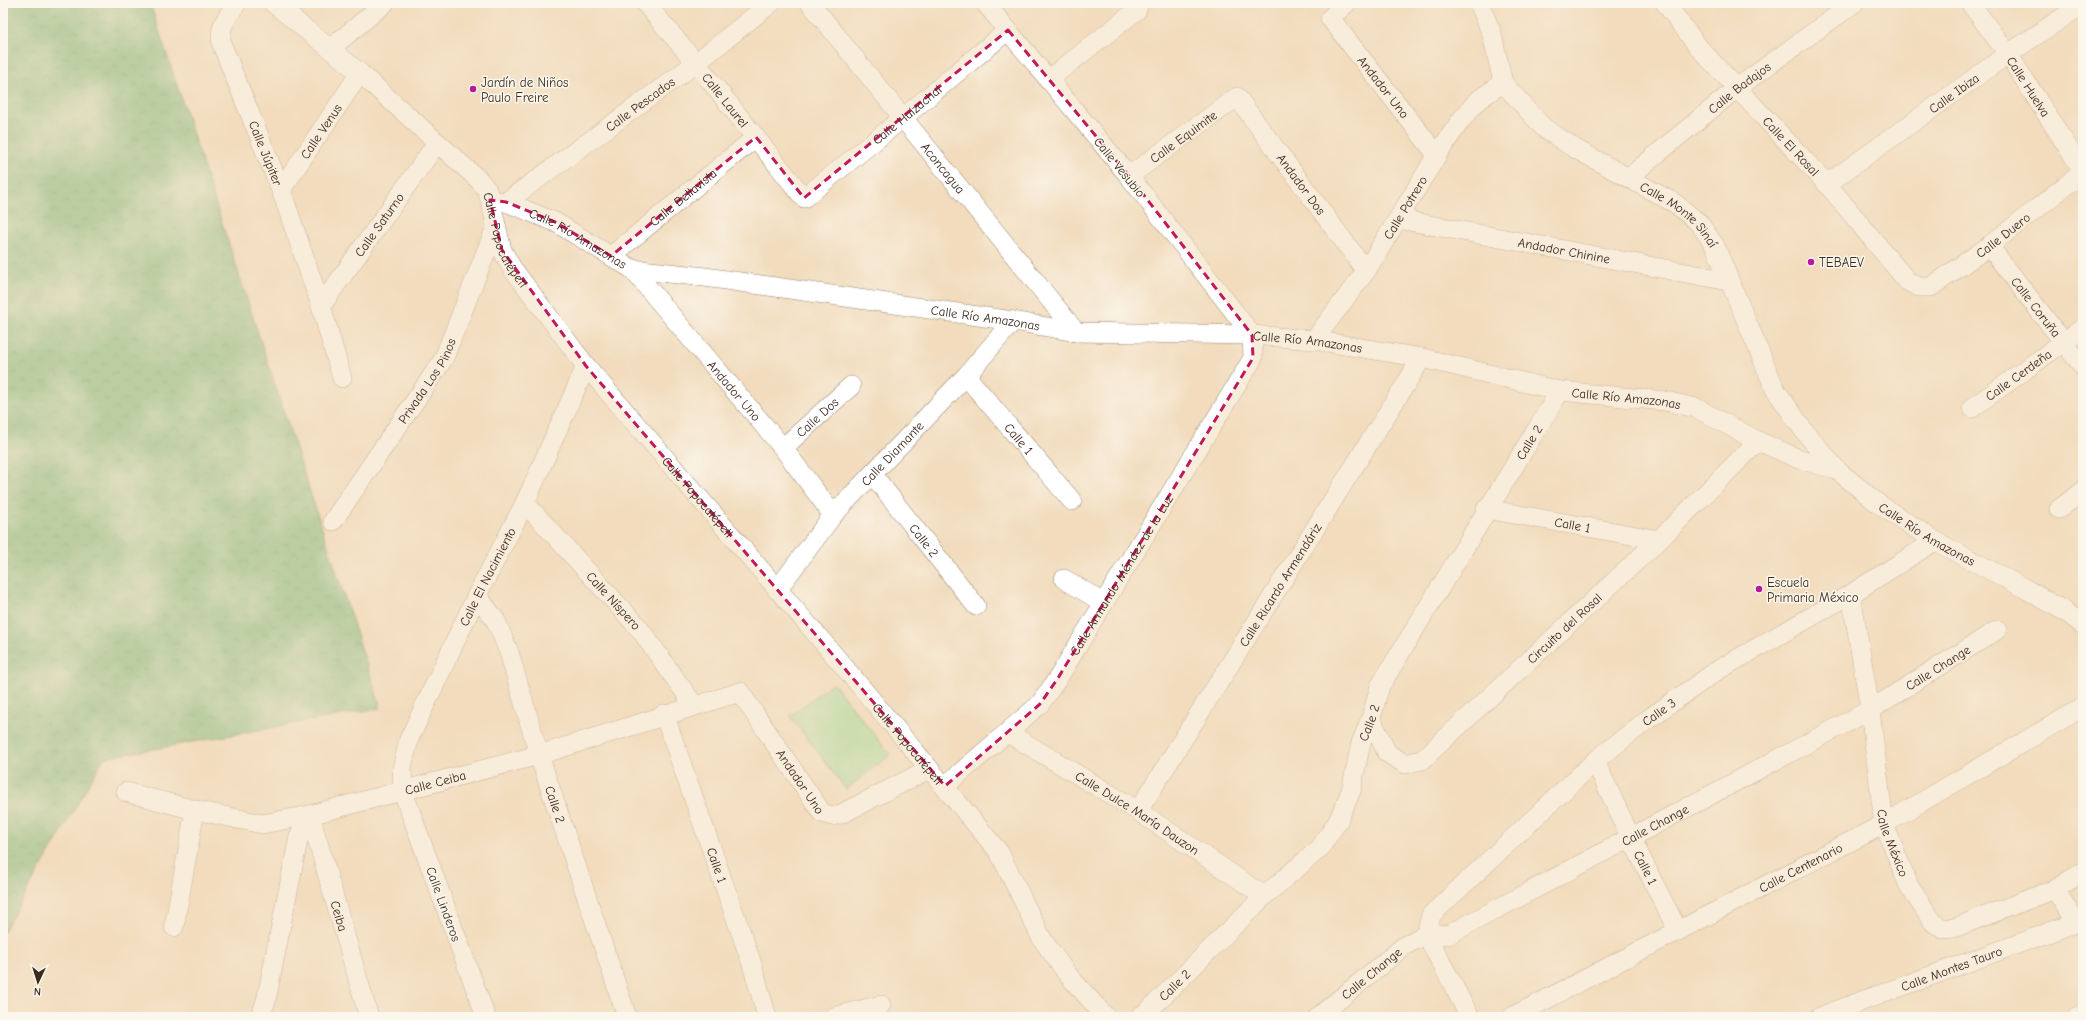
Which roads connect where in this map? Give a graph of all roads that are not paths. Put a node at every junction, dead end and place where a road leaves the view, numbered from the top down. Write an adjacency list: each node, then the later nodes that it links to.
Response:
1 (237, 3): 32 (street, Calle Júpiter)
2 (273, 3): 16 (street, Calle Popocatépetl)
3 (385, 3): 16 (street)
4 (645, 3): 18 (street, Calle Laurel)
5 (771, 3): 18 (street, Calle Pescados)
6 (810, 3): 24 (street, Aconcagua)
7 (984, 3): 15 (street, Calle Vesubio)
8 (1139, 3): 20 (street)
9 (1347, 3): 27 (street, Andador Uno)
10 (1479, 3): 21 (street, Calle Monte Sinaí)
11 (1665, 3): 22 (street, Calle El Rosal)
12 (1854, 3): 22 (street, Calle Badajos)
13 (1970, 3): 17 (street, Calle Huelva)
14 (2083, 4): 17 (street, Calle Ibiza)
15 (1008, 30): 20 (street, Calle Vesubio); 24 (street, Calle Huizachal)
16 (331, 48): 19 (street, Calle Popocatépetl)
17 (2008, 54): 28 (street, Calle Huelva); 31 (street, Calle Ibiza)
18 (696, 63): 25 (street, Calle Laurel); 34 (street, Calle Pescados)
19 (360, 73): 26 (street, Calle Popocatépetl); 32 (street, Calle Venus)
20 (1048, 80): 29 (street, Calle Vesubio)
21 (1503, 83): 27 (street, Calle Potrero); 30 (street, Calle Monte Sinaí)
22 (1738, 88): 30 (street, Calle Badajos); 31 (street, Calle El Rosal)
23 (1238, 97): 29 (street, Calle Equimite); 40 (street, Andador Dos)
24 (904, 117): 33 (street, Calle Huizachal); 46 (street, Aconcagua)
25 (756, 138): 33 (street, Calle Laurel); 38 (street, Calle Bellavista)
26 (437, 143): 34 (street, Calle Popocatépetl); 43 (street, Calle Saturno)
27 (1437, 155): 35 (street, Calle Potrero)
28 (2083, 172): 37 (street, Calle Duero)
29 (1129, 176): 47 (street, Calle Vesubio)
30 (1629, 177): 41 (street, Calle Monte Sinaí)
31 (1827, 184): 42 (street, Calle El Rosal)
32 (281, 190): 43 (street, Calle Júpiter)
33 (804, 198)
34 (498, 201): 36 (street, Calle Popocatépetl); 38 (street, Calle Río Amazonas)
35 (1398, 219): 40 (street, Calle Potrero); 41 (street, Andador Chinine)
36 (496, 227): 51 (street, Calle Popocatépetl); 68 (street, Privada Los Pinos)
37 (1989, 246): 42 (street, Calle Duero); 49 (street, Calle Coruña)
38 (611, 256): 39 (street, Calle Río Amazonas)
39 (632, 269): 44 (street, Calle Río Amazonas); 59 (street, Andador Uno)
40 (1366, 271): 48 (street, Calle Potrero)
41 (1729, 281): 60 (street, Calle Monte Sinaí)
42 (1919, 288)
43 (321, 306): 54 (street, Calle Júpiter)
44 (1013, 321): 46 (street, Calle Río Amazonas); 53 (street, Calle Diamante)
45 (2083, 328): 49 (street, Calle Cerdeña)
46 (1076, 332): 47 (street, Calle Río Amazonas)
47 (1252, 335): 48 (street, Calle Río Amazonas); 75 (street, Calle Armando Méndez de la Luz)
48 (1314, 340): 50 (street, Calle Río Amazonas)
49 (2063, 343): 52 (street, Calle Coruña); 57 (street, Calle Cerdeña)
50 (1422, 358): 56 (street, Calle Río Amazonas); 93 (street, Calle Ricardo Armendáriz)
51 (586, 366): 64 (street, Calle El Nacimiento); 72 (street, Calle Popocatépetl)
52 (2083, 367)
53 (966, 376): 61 (street, Calle Diamante); 63 (street, Calle 1)
54 (342, 378)
55 (851, 386): 59 (street, Calle Dos)
56 (1560, 391): 58 (street, Calle Río Amazonas); 65 (street, Calle 2)
57 (1972, 408)
58 (1758, 440): 60 (street, Calle Río Amazonas); 69 (street, Circuito del Rosal)
59 (783, 448): 67 (street, Andador Uno)
60 (1837, 470): 70 (street, Calle Río Amazonas)
61 (873, 475): 67 (street, Calle Diamante); 76 (street, Calle 2)
62 (2083, 491): 66 (street)
63 (1072, 502)
64 (525, 503): 74 (street, Calle El Nacimiento); 80 (street, Calle Níspero)
65 (1486, 509): 69 (street, Calle 1); 84 (street, Calle 2)
66 (2059, 509)
67 (833, 515): 72 (street, Calle Diamante)
68 (333, 522)
69 (1659, 540): 84 (street, Circuito del Rosal)
70 (1935, 541): 73 (street, Calle 3); 77 (street, Calle Río Amazonas)
71 (1064, 579): 75 (street)
72 (777, 590): 88 (street, Calle Popocatépetl)
73 (1851, 594): 82 (street, Calle México); 87 (street, Calle 3)
74 (477, 595): 86 (street, Calle 2); 91 (street, Calle El Nacimiento)
75 (1104, 603): 85 (street, Calle Armando Méndez de la Luz)
76 (976, 606)
77 (2083, 625)
78 (1997, 630): 82 (street, Calle Change)
79 (740, 692): 80 (street, Calle Ceiba); 88 (street, Andador Uno)
80 (694, 705): 83 (street, Calle Ceiba)
81 (2083, 707): 95 (street, Calle Centenario)
82 (1870, 710): 95 (street, Calle México); 96 (street, Calle Change)
83 (664, 714): 86 (street, Calle Ceiba); 110 (street, Calle 1)
84 (1371, 718): 99 (street, Calle 2)
85 (1008, 733): 89 (street, Calle Armando Méndez de la Luz); 93 (street, Calle Dulce María Dauzon)
86 (539, 754): 91 (street, Calle Ceiba); 109 (street, Calle 2)
87 (1595, 761): 96 (street, Calle 1); 103 (street, Calle 3)
88 (929, 769): 89 (street, Calle Popocatépetl)
89 (945, 786): 112 (street, Calle Popocatépetl)
90 (126, 792): 92 (street, Calle Ceiba)
91 (403, 792): 94 (street, Calle Ceiba); 108 (street, Calle Linderos)
92 (195, 810): 94 (street, Calle Ceiba); 101 (street)
93 (1138, 811): 99 (street, Calle Dulce María Dauzon)
94 (310, 815): 106 (street); 107 (street, Ceiba)
95 (1884, 824): 98 (street, Calle México); 102 (street, Calle Centenario)
96 (1630, 836): 102 (street, Calle 1); 103 (street, Calle Change)
97 (2083, 872): 98 (street, Calle México)
98 (2056, 889): 100 (street)
99 (1264, 896): 113 (street, Calle 2)
100 (2080, 922): 117 (street, Calle Montes Tauro)
101 (174, 927)
102 (1678, 931): 116 (street, Calle Centenario)
103 (1426, 934): 114 (street, Calle Change); 115 (street)
104 (881, 1005): 111 (street)
105 (2083, 1015): 118 (street)
106 (260, 1017)
107 (369, 1017)
108 (486, 1017)
109 (627, 1017)
110 (767, 1017)
111 (833, 1017)
112 (1106, 1017)
113 (1139, 1017)
114 (1318, 1017)
115 (1470, 1017)
116 (1512, 1017)
117 (1820, 1017)
118 (2076, 1017)

